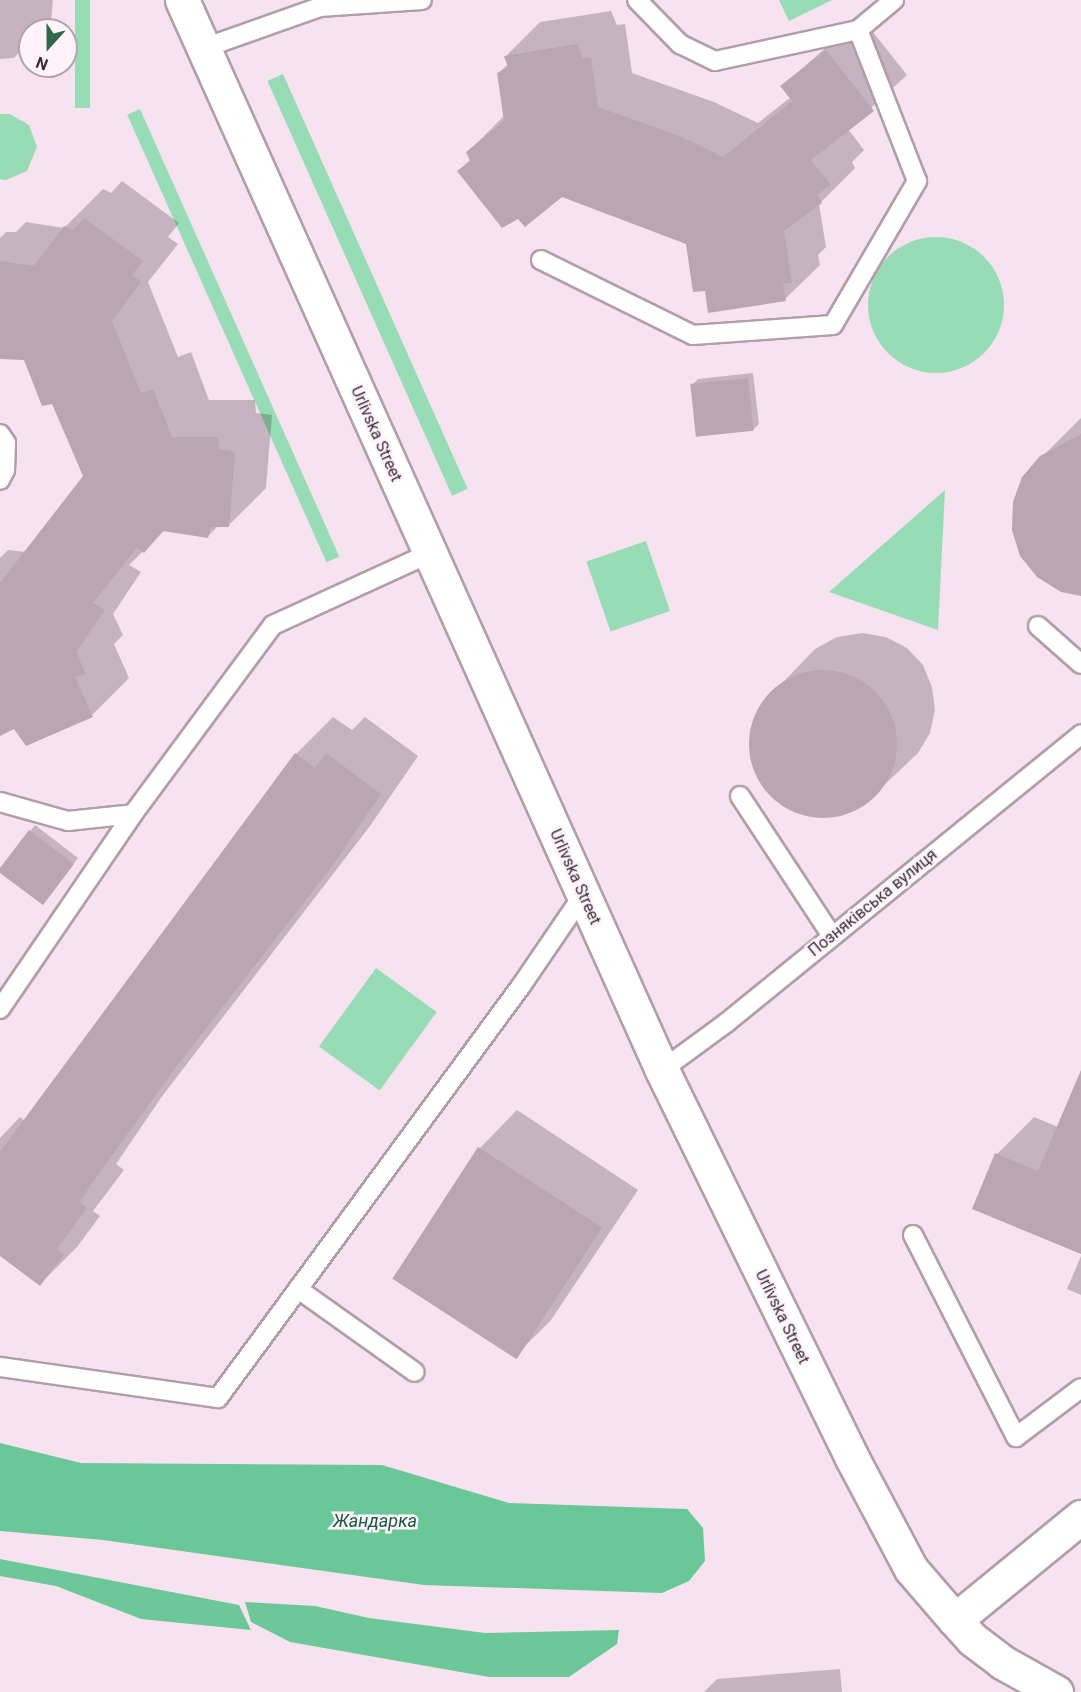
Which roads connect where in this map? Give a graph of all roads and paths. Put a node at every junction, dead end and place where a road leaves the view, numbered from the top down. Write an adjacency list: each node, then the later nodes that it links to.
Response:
1 (182, 0): 6 (street, Urlivska Street)
2 (422, 0): 6 (lane)
3 (638, 0): 5 (lane)
4 (894, 0): 5 (lane)
5 (858, 30): 7 (lane)
6 (204, 48): 10 (street, Urlivska Street)
7 (541, 260)
8 (0, 434): 9 (lane)
9 (0, 480)
10 (430, 554): 16 (lane); 17 (street, Urlivska Street)
11 (1038, 626): 12 (lane)
12 (1081, 664)
13 (1081, 734): 18 (lane, Позняківська вулиця)
14 (740, 796): 18 (lane)
15 (0, 802): 16 (lane)
16 (133, 814): 19 (lane)
17 (583, 895): 20 (street, Urlivska Street); 22 (lane)
18 (832, 936): 20 (lane, Позняківська вулиця)
19 (0, 1009)
20 (662, 1070): 27 (street, Urlivska Street)
21 (913, 1234): 25 (lane)
22 (298, 1289): 23 (lane); 24 (lane)
23 (0, 1367)
24 (415, 1372)
25 (1081, 1388)
26 (1081, 1518): 27 (street)
27 (956, 1620): 28 (street, Urlivska Street)
28 (1056, 1692)

